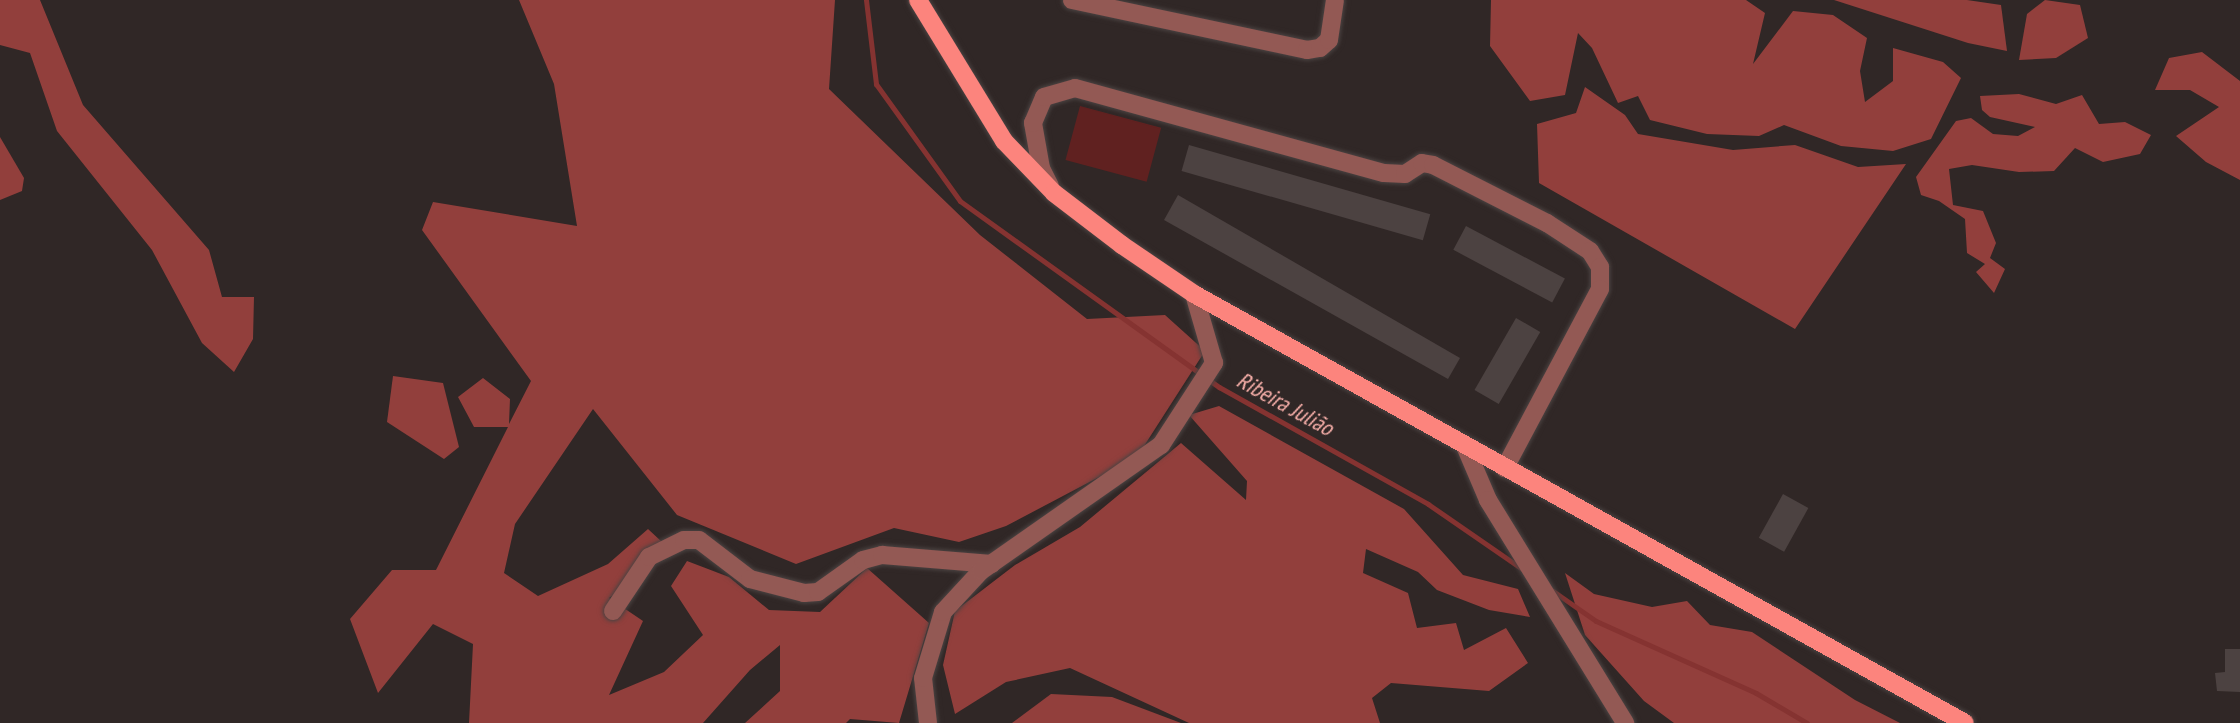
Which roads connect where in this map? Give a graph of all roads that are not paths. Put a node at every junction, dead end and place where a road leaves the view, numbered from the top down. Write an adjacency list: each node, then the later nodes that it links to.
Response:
1 (918, 0): 4 (main road)
2 (1072, 0): 3 (lane)
3 (1335, 0)
4 (1054, 193): 5 (main road); 7 (lane)
5 (1194, 294): 6 (main road); 8 (lane)
6 (1465, 446): 7 (main road); 11 (lane)
7 (1505, 468): 12 (main road)
8 (992, 565): 9 (lane); 10 (lane)
9 (613, 611)
10 (929, 723)
11 (1625, 723)
12 (1965, 723)

